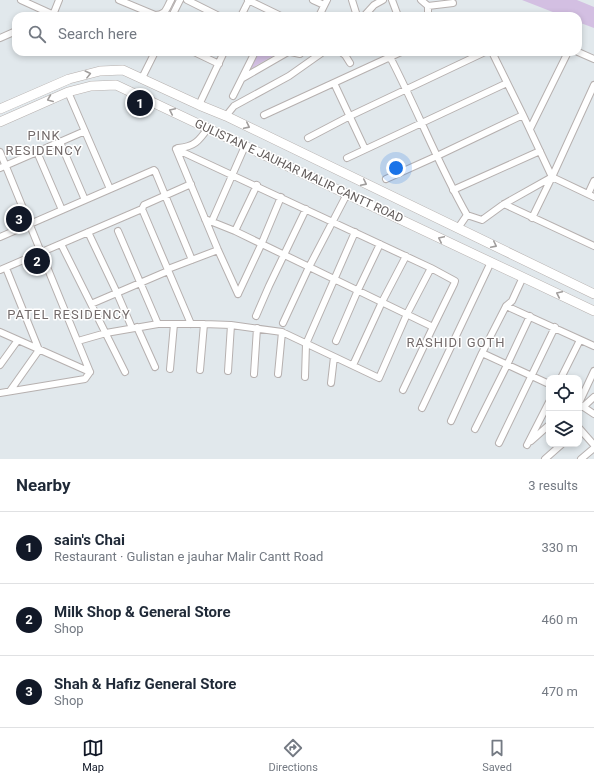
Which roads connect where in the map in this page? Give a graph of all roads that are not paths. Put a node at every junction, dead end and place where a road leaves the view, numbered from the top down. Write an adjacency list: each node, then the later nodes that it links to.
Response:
1 (21, 0): 17 (street)
2 (59, 0): 18 (street)
3 (119, 0): 19 (street)
4 (171, 0): 20 (street)
5 (180, 0): 21 (street)
6 (187, 0): 22 (street)
7 (248, 0): 23 (street); 24 (street)
8 (313, 0): 13 (street)
9 (352, 0): 25 (street)
10 (383, 0): 16 (street)
11 (392, 0): 28 (street)
12 (421, 0): 15 (street)
13 (325, 3)
14 (453, 3): 15 (street)
15 (428, 6): 29 (street)
16 (370, 9): 26 (street); 27 (street)
17 (45, 12)
18 (54, 12)
19 (144, 12)
20 (165, 12)
21 (174, 12)
22 (209, 12)
23 (243, 12)
24 (273, 12)
25 (356, 12)
26 (367, 12)
27 (372, 12)
28 (396, 12)
29 (428, 12)
30 (12, 33): 31 (street)
31 (0, 38)
32 (582, 54): 44 (street)
33 (153, 56): 47 (street)
34 (203, 56): 46 (street)
35 (222, 56): 46 (street)
36 (253, 56): 48 (street)
37 (282, 56): 48 (street)
38 (316, 56): 59 (street)
39 (346, 56): 45 (street)
40 (477, 56): 52 (street)
41 (494, 56): 50 (street)
42 (566, 56): 64 (street)
43 (390, 57): 49 (street); 52 (street)
44 (594, 59)
45 (350, 63)
46 (219, 64): 55 (street)
47 (142, 78): 55 (main road, GULISTAN E JAUHAR MALIR CANTT ROAD); 56 (main road, GULISTAN E JAUHAR MALIR CANTT ROAD, one-way to 47)
48 (243, 78): 54 (street)
49 (334, 83): 57 (street); 60 (street)
50 (507, 83): 58 (street); 62 (street)
51 (593, 89): 78 (street)
52 (407, 90): 60 (street); 62 (street)
53 (68, 92): 61 (main road, GULISTAN E JAUHAR MALIR CANTT ROAD, one-way to 61); 63 (main road, GULISTAN E JAUHAR MALIR CANTT ROAD, one-way to 53); 65 (street)
54 (233, 96)
55 (199, 105): 59 (main road, GULISTAN E JAUHAR MALIR CANTT ROAD)
56 (0, 109)
57 (264, 115)
58 (523, 115): 64 (street); 74 (street)
59 (226, 116): 100 (main road, GULISTAN E JAUHAR MALIR CANTT ROAD, one-way to 100)
60 (350, 116): 66 (street); 70 (street)
61 (0, 122)
62 (421, 123): 70 (street); 74 (street)
63 (208, 128): 68 (main road, GULISTAN E JAUHAR MALIR CANTT ROAD); 69 (street)
64 (530, 129): 71 (street)
65 (85, 131): 67 (street); 83 (street)
66 (308, 138)
67 (60, 142): 73 (street); 89 (street)
68 (245, 146): 77 (street); 85 (main road, GULISTAN E JAUHAR MALIR CANTT ROAD)
69 (176, 148): 77 (street); 81 (street)
70 (366, 149): 75 (street)
71 (540, 151): 78 (street); 84 (street)
72 (0, 152): 76 (street)
73 (37, 152): 76 (street); 93 (street)
74 (437, 156): 79 (street); 84 (street)
75 (347, 158)
76 (3, 167): 99 (street)
77 (232, 174): 82 (street); 98 (street)
78 (552, 177): 86 (street); 90 (street); 95 (street)
79 (386, 179)
80 (594, 181): 86 (street)
81 (191, 184): 87 (street); 96 (street)
82 (257, 185): 88 (street); 102 (street)
83 (110, 189): 87 (street); 89 (street)
84 (453, 190): 94 (street)
85 (347, 194): 97 (street); 115 (main road, GULISTAN E JAUHAR MALIR CANTT ROAD, one-way to 85)
86 (591, 195)
87 (166, 196): 92 (street); 114 (street)
88 (281, 197): 91 (street); 108 (street)
89 (85, 200): 93 (street)
90 (504, 204): 94 (street); 95 (street)
91 (306, 208): 97 (street); 112 (street)
92 (142, 209): 103 (street); 119 (street)
93 (62, 210): 99 (street)
94 (467, 215): 100 (street)
95 (532, 218): 109 (street)
96 (205, 219): 98 (street); 110 (street)
97 (333, 221): 104 (street); 116 (street)
98 (212, 222): 102 (street)
99 (29, 224): 105 (street); 111 (street)
100 (458, 228): 125 (main road, GULISTAN E JAUHAR MALIR CANTT ROAD, one-way to 125)
101 (118, 231): 122 (street)
102 (235, 231): 108 (street)
103 (88, 232): 106 (street); 124 (street)
104 (354, 232): 107 (street); 121 (street)
105 (0, 237)
106 (61, 244): 111 (street); 127 (street)
107 (380, 244): 113 (street); 123 (street)
108 (261, 245): 110 (street); 112 (street)
109 (594, 246)
110 (218, 250): 114 (street)
111 (41, 252): 118 (street); 148 (street)
112 (284, 255): 116 (street); 131 (street)
113 (406, 256): 117 (street); 126 (street)
114 (192, 260): 119 (street)
115 (491, 262): 120 (main road, GULISTAN E JAUHAR MALIR CANTT ROAD); 179 (street)
116 (309, 267): 121 (street); 133 (street)
117 (431, 268): 130 (street); 139 (street)
118 (3, 269): 152 (street)
119 (168, 270): 122 (street); 136 (street)
120 (523, 277): 128 (street); 129 (main road, GULISTAN E JAUHAR MALIR CANTT ROAD, one-way to 120)
121 (334, 279): 123 (street); 150 (street)
122 (140, 283): 124 (street); 134 (street)
123 (358, 290): 126 (street); 149 (street)
124 (117, 293): 127 (street); 141 (street)
125 (594, 294)
126 (382, 302): 130 (street); 156 (street)
127 (91, 304): 145 (street)
128 (506, 306): 132 (street); 153 (street)
129 (594, 311)
130 (407, 314): 139 (street); 156 (street)
131 (256, 316)
132 (530, 316): 140 (street); 157 (street)
133 (283, 323)
134 (158, 324): 135 (street); 141 (street)
135 (174, 324): 136 (street); 159 (street)
136 (191, 324): 137 (street)
137 (204, 324): 138 (street); 160 (street)
138 (231, 325): 142 (street); 161 (street)
139 (433, 327): 172 (street)
140 (555, 327): 147 (street); 168 (street)
141 (135, 328): 145 (street); 158 (street)
142 (257, 328): 144 (street); 165 (street)
143 (0, 332): 146 (street)
144 (282, 332): 150 (street); 166 (street)
145 (106, 333): 148 (street); 164 (street)
146 (18, 340): 152 (street); 155 (street)
147 (580, 340): 151 (street); 167 (street)
148 (78, 341): 163 (street)
149 (336, 341)
150 (306, 344): 154 (street); 169 (street)
151 (594, 346)
152 (39, 350): 163 (street); 173 (street)
153 (482, 353): 157 (street); 182 (street)
154 (334, 357): 156 (street); 170 (street)
155 (0, 365)
156 (352, 365)
157 (507, 365): 168 (street); 184 (street)
158 (155, 366)
159 (170, 369)
160 (200, 370)
161 (228, 371)
162 (594, 371): 176 (street)
163 (90, 372): 173 (street)
164 (125, 372)
165 (254, 374)
166 (278, 374)
167 (562, 375)
168 (531, 376): 171 (street); 186 (street)
169 (305, 377)
170 (331, 383)
171 (546, 383)
172 (403, 390)
173 (10, 391): 174 (street)
174 (0, 393)
175 (594, 396): 177 (street)
176 (582, 399)
177 (582, 403)
178 (582, 405): 181 (street)
179 (422, 408)
180 (546, 408): 183 (street)
181 (594, 414)
182 (451, 421)
183 (546, 428)
184 (475, 429)
185 (582, 432): 187 (street)
186 (499, 443)
187 (594, 446): 190 (street)
188 (559, 447): 189 (street)
189 (546, 459)
190 (581, 459)

